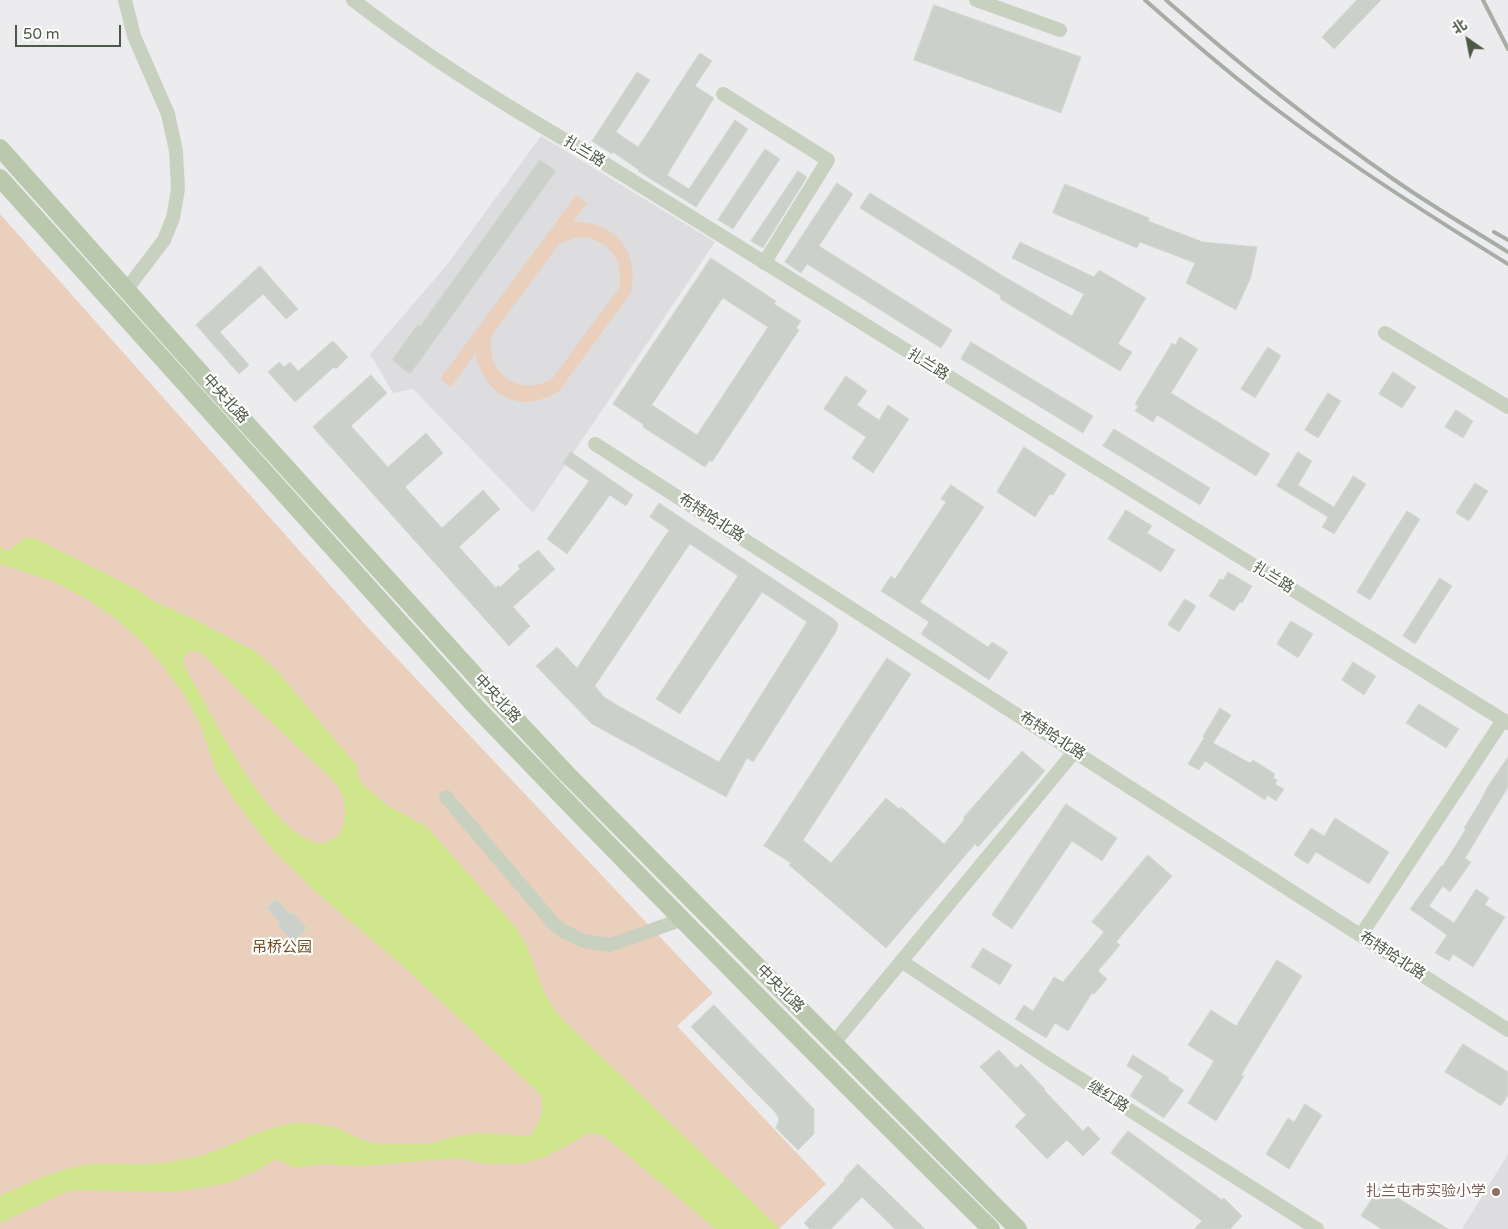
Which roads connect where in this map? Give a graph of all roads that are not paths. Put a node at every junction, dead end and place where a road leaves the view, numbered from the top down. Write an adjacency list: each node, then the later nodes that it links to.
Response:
1 (125, 0): 9 (street)
2 (353, 0): 8 (street, 扎兰路)
3 (976, 0): 4 (street)
4 (1060, 30)
5 (723, 94): 8 (street)
6 (0, 148): 9 (main road, 中央北路)
7 (4, 186): 16 (main road, 中央北路)
8 (764, 263): 13 (street, 扎兰路)
9 (126, 290): 20 (main road, 中央北路)
10 (1385, 334): 11 (street)
11 (1508, 407)
12 (595, 444): 14 (street, 布特哈北路)
13 (1506, 722): 17 (street)
14 (1075, 751): 17 (street, 布特哈北路); 18 (street)
15 (446, 797): 16 (street)
16 (683, 919): 21 (main road, 中央北路)
17 (1361, 936): 19 (street, 布特哈北路)
18 (901, 961): 20 (street); 23 (street, 继红路)
19 (1508, 1030)
20 (833, 1044): 22 (main road, 中央北路)
21 (991, 1229)
22 (1018, 1229)
23 (1317, 1229)

